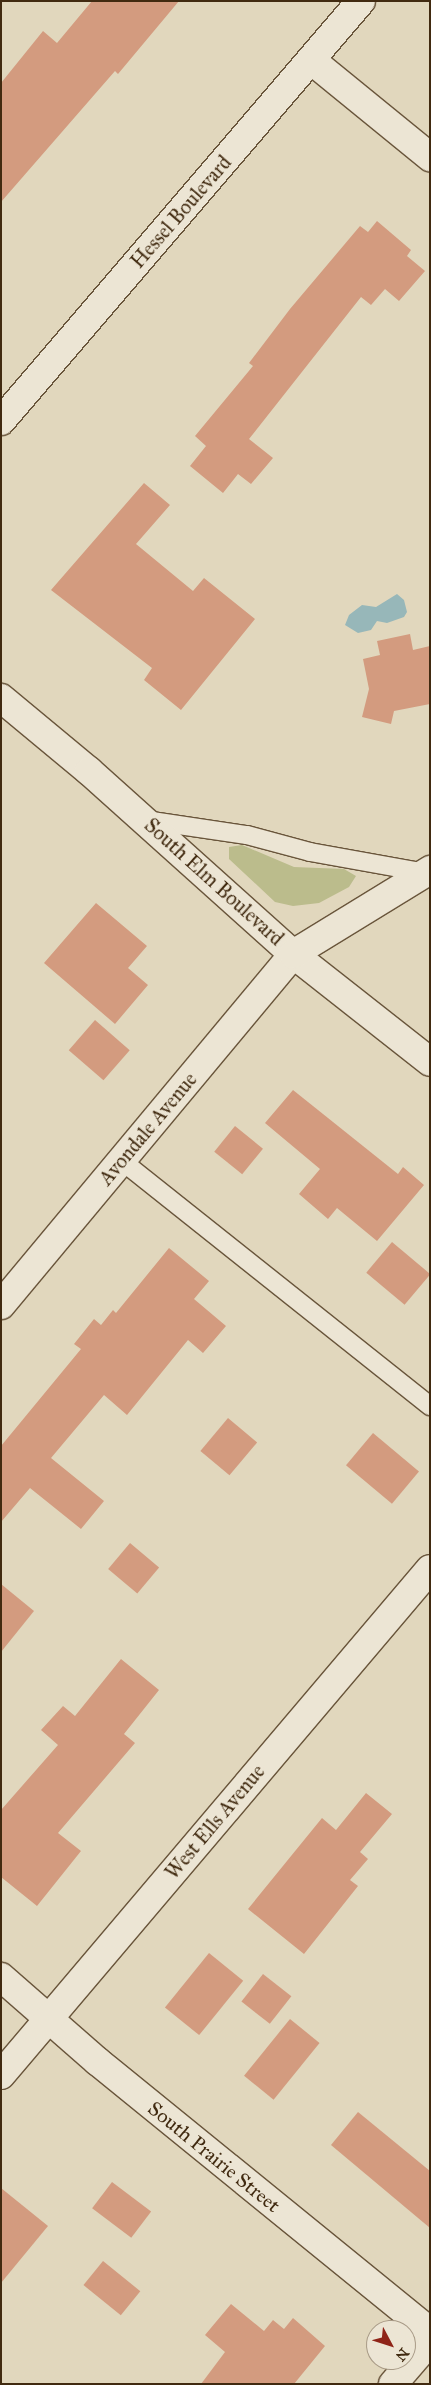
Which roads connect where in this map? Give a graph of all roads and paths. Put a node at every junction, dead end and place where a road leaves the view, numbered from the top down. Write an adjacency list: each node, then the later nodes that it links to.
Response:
1 (361, 1): 2 (street, Hessel Boulevard)
2 (311, 60): 3 (street); 4 (street, Hessel Boulevard)
3 (430, 157)
4 (1, 422)
5 (1, 698): 6 (street, South Elm Boulevard)
6 (144, 820): 7 (lane); 8 (street, South Elm Boulevard)
7 (426, 871): 8 (street, Avondale Avenue)
8 (293, 954): 9 (street, South Elm Boulevard); 10 (street, Avondale Avenue)
9 (430, 1062)
10 (122, 1161): 11 (street, Avondale Avenue); 12 (lane)
11 (1, 1305)
12 (430, 1406)
13 (430, 1569): 15 (street, West Ells Avenue)
14 (1, 1977): 15 (street, South Prairie Street)
15 (49, 2019): 16 (street, West Ells Avenue); 17 (street, South Prairie Street)
16 (1, 2075)
17 (430, 2332)
18 (430, 2341): 19 (street)
19 (393, 2384)

